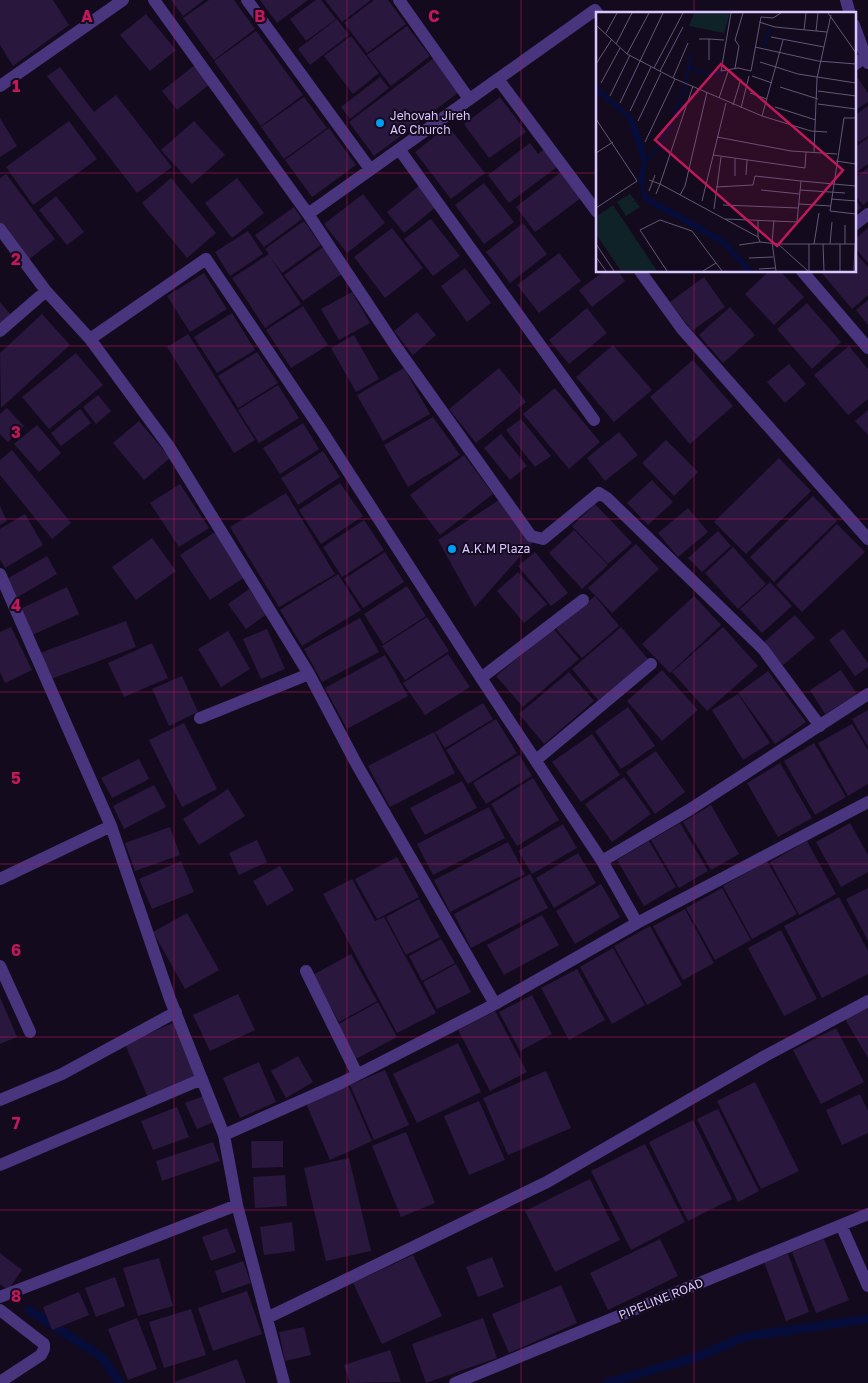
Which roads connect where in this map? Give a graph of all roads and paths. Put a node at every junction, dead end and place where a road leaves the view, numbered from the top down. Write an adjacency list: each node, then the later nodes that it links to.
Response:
1 (123, 0): 10 (street)
2 (154, 0): 15 (street)
3 (247, 0): 13 (street)
4 (399, 0): 11 (street)
5 (596, 12): 9 (street)
6 (856, 30): 7 (street)
7 (868, 58): 8 (street)
8 (856, 64)
9 (498, 79): 11 (street); 14 (street)
10 (0, 86)
11 (469, 98): 12 (street)
12 (399, 149): 13 (street); 25 (street)
13 (370, 169): 15 (street)
14 (596, 211)
15 (308, 214): 34 (street)
16 (868, 214): 17 (street)
17 (856, 223)
18 (0, 229): 21 (street)
19 (641, 272): 26 (street)
20 (803, 272): 24 (street)
21 (46, 291): 22 (street); 23 (street)
22 (0, 331)
23 (90, 339): 30 (street); 31 (street)
24 (868, 348)
25 (594, 420)
26 (868, 539)
27 (0, 574): 37 (street)
28 (583, 600): 31 (street)
29 (651, 664): 35 (street)
30 (309, 674): 33 (street); 44 (street)
31 (481, 678): 35 (street)
32 (868, 694): 34 (street)
33 (200, 718)
34 (820, 726): 38 (street)
35 (536, 760): 38 (street)
36 (868, 802): 40 (street)
37 (111, 826): 39 (street); 45 (street)
38 (602, 860): 40 (street)
39 (0, 879)
40 (637, 924): 44 (street)
41 (0, 966): 46 (street)
42 (306, 971): 47 (street)
43 (868, 1001): 58 (street)
44 (495, 1004): 47 (street)
45 (176, 1012): 48 (street); 49 (street)
46 (30, 1032)
47 (357, 1074): 50 (street)
48 (202, 1079): 50 (street); 51 (street)
49 (0, 1100)
50 (224, 1135): 52 (street)
51 (0, 1165)
52 (237, 1205): 56 (street); 58 (street)
53 (868, 1214): 54 (street, PIPELINE ROAD)
54 (841, 1225): 55 (street); 61 (street, PIPELINE ROAD)
55 (867, 1278)
56 (0, 1297)
57 (0, 1310): 59 (street)
58 (267, 1318): 60 (street)
59 (0, 1382)
60 (284, 1383)
61 (455, 1383)

